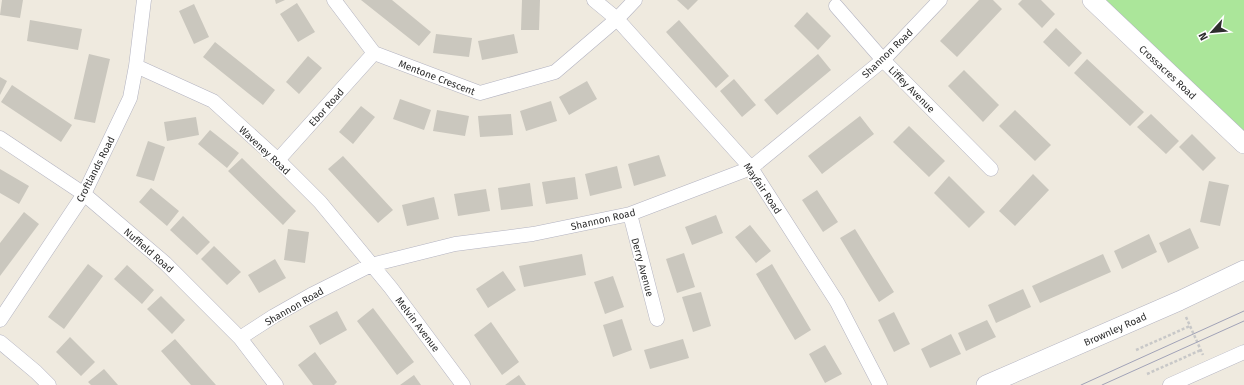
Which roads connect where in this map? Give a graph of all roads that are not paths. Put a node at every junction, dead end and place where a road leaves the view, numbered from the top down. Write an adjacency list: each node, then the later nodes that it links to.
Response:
1 (144, 0): 11 (street, Croftlands Road)
2 (334, 0): 9 (street)
3 (594, 0): 8 (street, Mayfair Road)
4 (635, 0): 8 (street, Mentone Crescent)
5 (940, 0): 10 (street, Shannon Road)
6 (1092, 0): 13 (street, Crossacres Road)
7 (836, 6): 10 (street, Liffey Avenue)
8 (617, 19): 9 (street, Mentone Crescent); 15 (street, Mayfair Road)
9 (374, 53): 14 (street, Ebor Road)
10 (883, 60): 15 (street, Shannon Road); 16 (street, Liffey Avenue)
11 (136, 66): 14 (street, Waveney Road); 17 (street, Croftlands Road)
12 (0, 138): 17 (street, Nuffield Road)
13 (1244, 144)
14 (278, 160): 19 (street, Waveney Road)
15 (752, 168): 18 (street, Shannon Road); 30 (street, Mayfair Road)
16 (991, 169)
17 (84, 194): 22 (street, Croftlands Road); 23 (street, Nuffield Road)
18 (630, 214): 19 (street, Shannon Road); 21 (street, Derry Avenue)
19 (371, 265): 23 (street, Shannon Road); 29 (street, Melvin Avenue)
20 (1244, 270): 31 (street, Brownley Road)
21 (657, 319)
22 (0, 320)
23 (240, 338): 28 (street, Nuffield Road)
24 (0, 342): 27 (street)
25 (1244, 352): 26 (street)
26 (1173, 384)
27 (49, 385)
28 (276, 385)
29 (463, 385)
30 (880, 385)
31 (986, 385)

